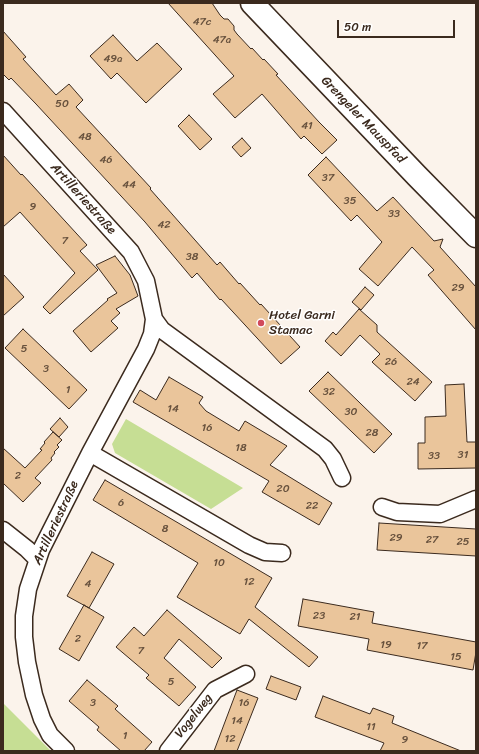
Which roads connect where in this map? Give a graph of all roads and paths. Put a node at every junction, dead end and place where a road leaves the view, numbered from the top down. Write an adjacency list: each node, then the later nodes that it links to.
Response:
1 (252, 3): 3 (main road, Grengeler Mauspfad)
2 (3, 111): 4 (street, Artilleriestraße)
3 (476, 236)
4 (154, 319): 5 (street, Artilleriestraße); 6 (street, Artilleriestraße)
5 (90, 453): 10 (street); 11 (street, Artilleriestraße)
6 (342, 478)
7 (476, 499): 8 (street)
8 (382, 507)
9 (3, 530): 11 (street)
10 (282, 553)
11 (38, 559): 13 (street, Artilleriestraße)
12 (246, 674): 14 (street, Vogelweg)
13 (66, 751)
14 (168, 751)

